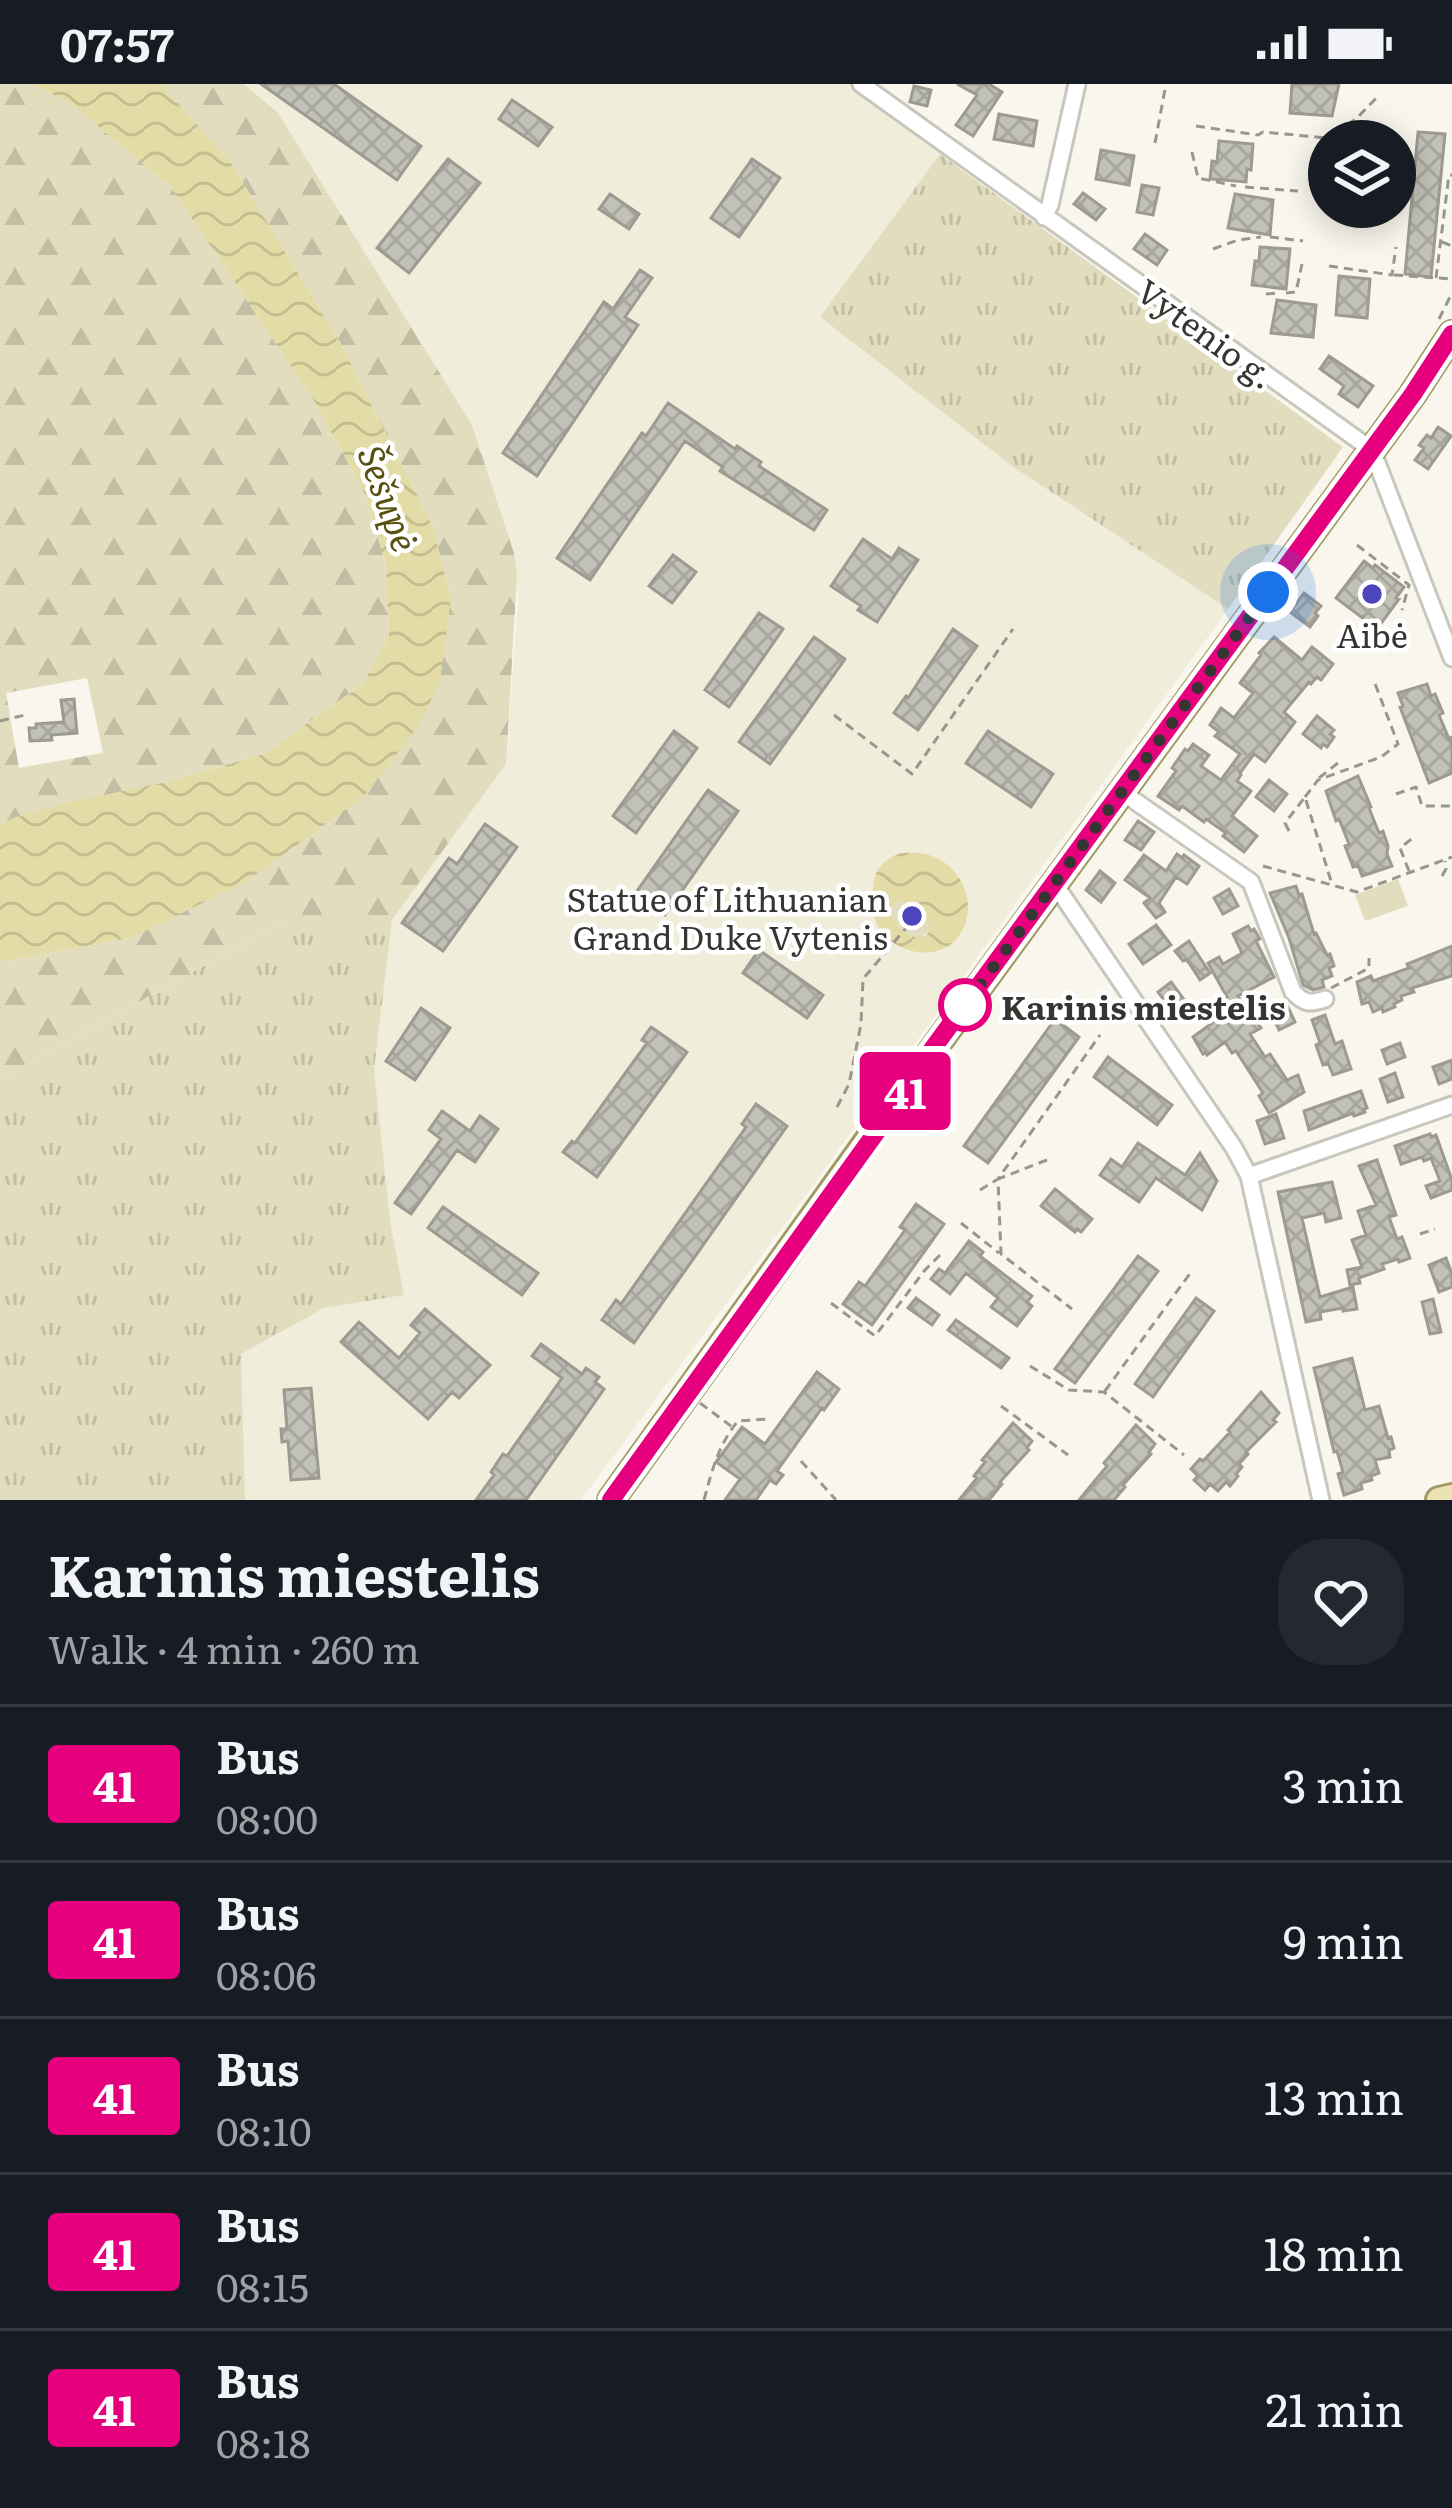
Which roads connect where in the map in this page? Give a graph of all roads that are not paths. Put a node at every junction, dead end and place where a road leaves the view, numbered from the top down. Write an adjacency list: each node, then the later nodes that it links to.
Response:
1 (861, 84): 3 (street, Vytenio g.)
2 (1077, 84): 3 (street)
3 (1044, 218): 5 (street, Vytenio g.)
4 (1452, 334): 5 (main road)
5 (1372, 450): 6 (street); 7 (main road)
6 (1452, 658)
7 (1122, 792): 8 (main road); 9 (street)
8 (1054, 883): 11 (street); 13 (main road)
9 (1325, 999)
10 (1452, 1105): 11 (street)
11 (1249, 1176): 14 (street)
12 (1452, 1496): 15 (main road)
13 (611, 1500)
14 (1321, 1500)
15 (1439, 1500)

